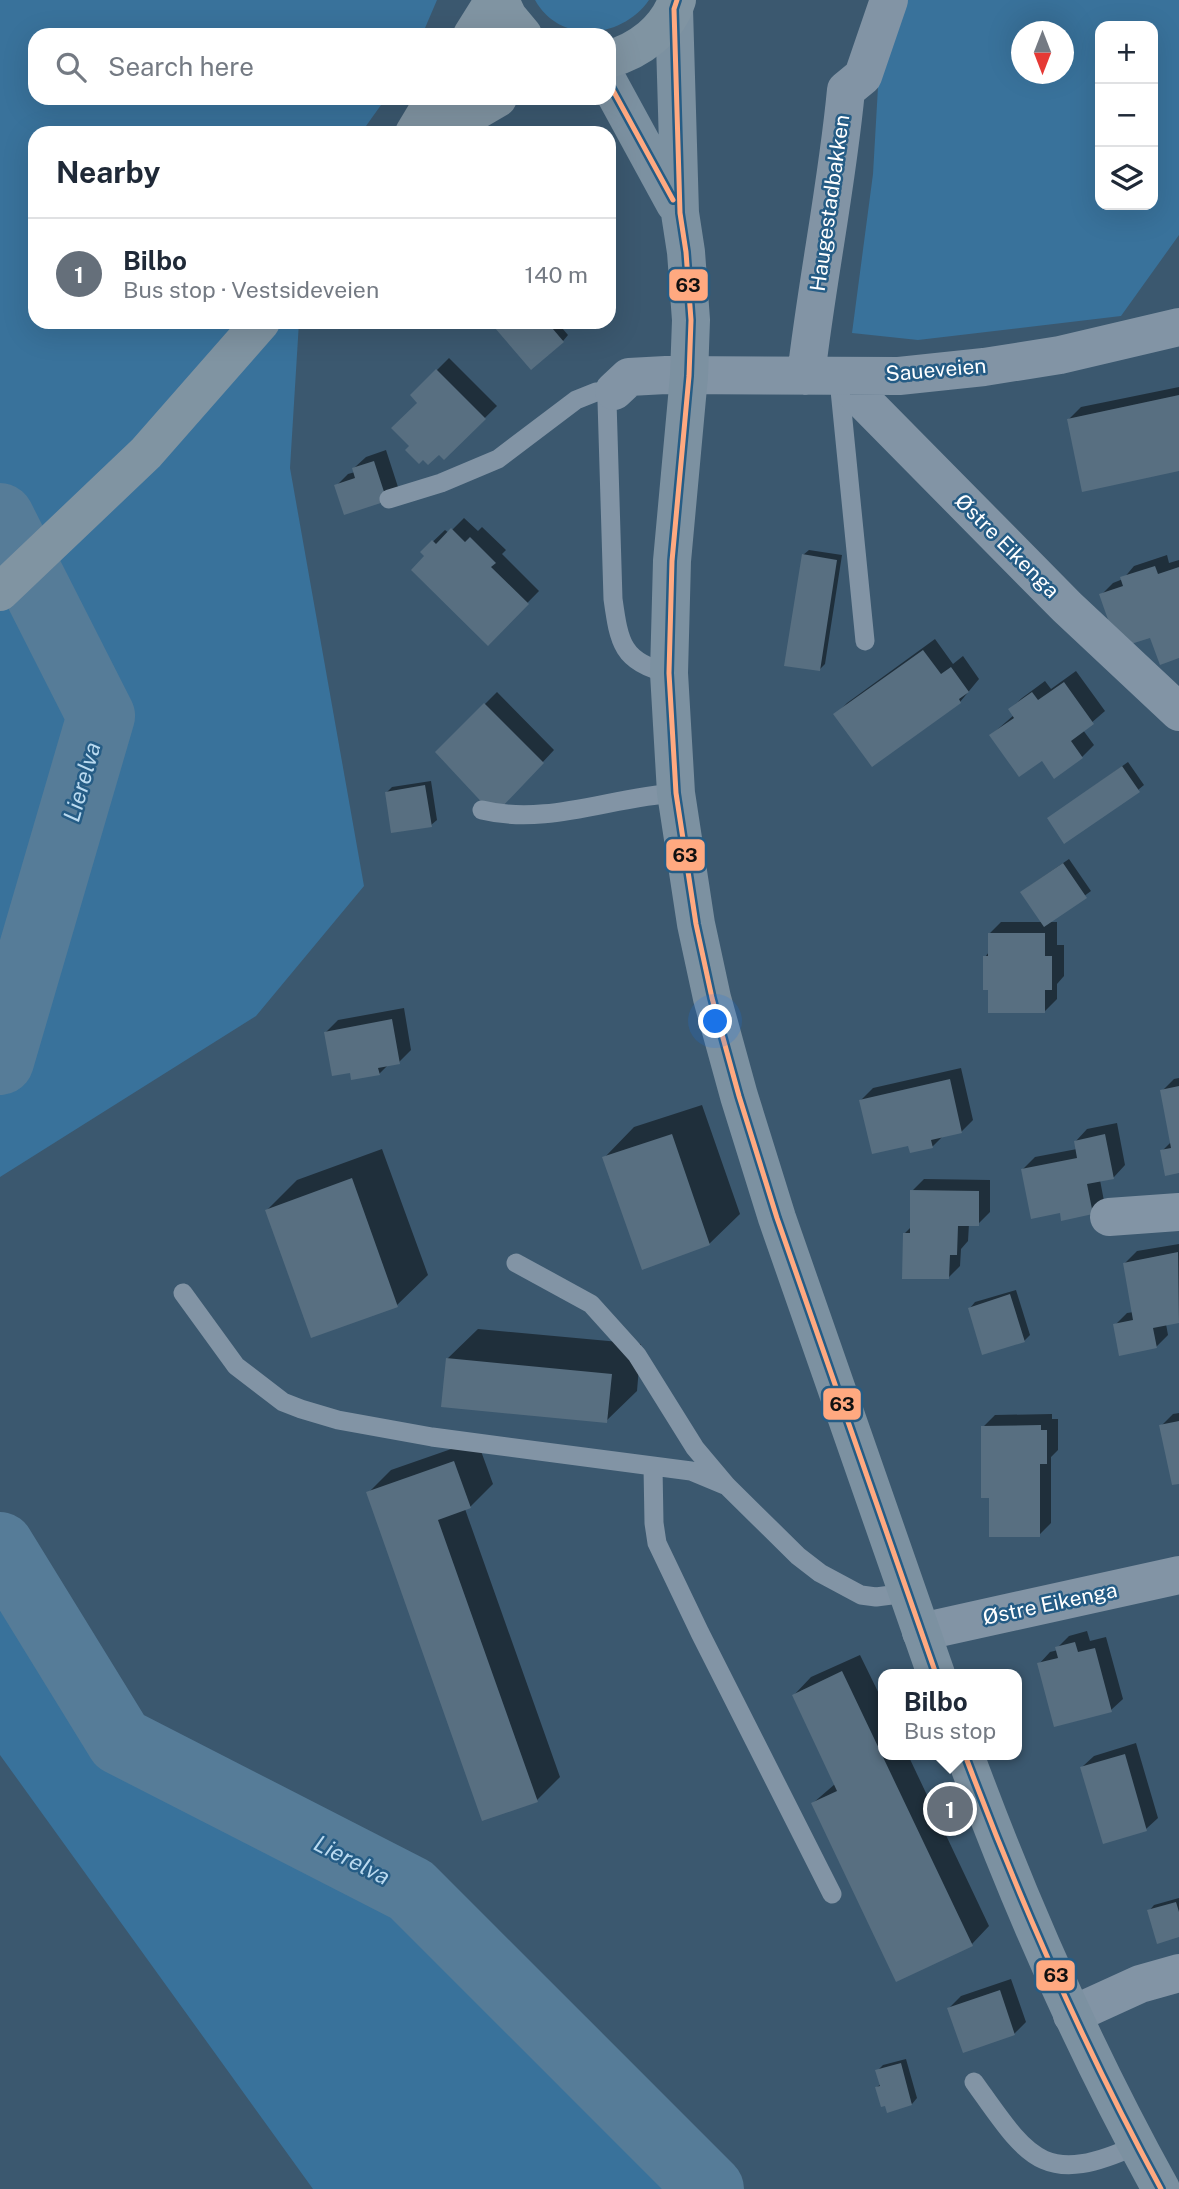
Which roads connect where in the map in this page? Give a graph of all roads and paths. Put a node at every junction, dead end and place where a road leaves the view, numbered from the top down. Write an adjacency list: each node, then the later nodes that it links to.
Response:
1 (494, 0): 5 (main road)
2 (499, 0): 6 (main road)
3 (890, 0): 17 (street, Haugestadbakken)
4 (676, 5): 7 (main road); 13 (main road)
5 (476, 28)
6 (517, 28)
7 (616, 57)
8 (616, 96): 13 (main road)
9 (431, 105): 11 (main road)
10 (486, 105): 12 (main road)
11 (418, 126)
12 (450, 126)
13 (680, 213): 16 (main road)
14 (1179, 327): 17 (street, Saueveien)
15 (255, 329): 20 (main road)
16 (689, 376): 17 (street, Saueveien); 18 (street, Saueveien); 22 (main road)
17 (822, 376): 21 (lane); 23 (street, Østre Eikenga)
18 (614, 391): 19 (lane); 22 (lane)
19 (389, 499)
20 (0, 592)
21 (865, 641)
22 (669, 673): 24 (main road)
23 (1179, 712)
24 (676, 793): 25 (lane); 33 (main road)
25 (482, 810)
26 (1179, 1212): 27 (street)
27 (1109, 1217)
28 (516, 1263): 31 (lane)
29 (183, 1293): 30 (lane)
30 (653, 1467): 31 (lane); 37 (lane)
31 (727, 1486): 33 (lane)
32 (1179, 1575): 34 (street, Østre Eikenga)
33 (907, 1593): 34 (main road)
34 (921, 1632): 35 (main road)
35 (934, 1669)
36 (967, 1760): 39 (main road)
37 (832, 1894)
38 (1179, 1973): 39 (street)
39 (1072, 2015): 41 (main road)
40 (974, 2082): 41 (lane)
41 (1137, 2144): 42 (main road)
42 (1161, 2189)

